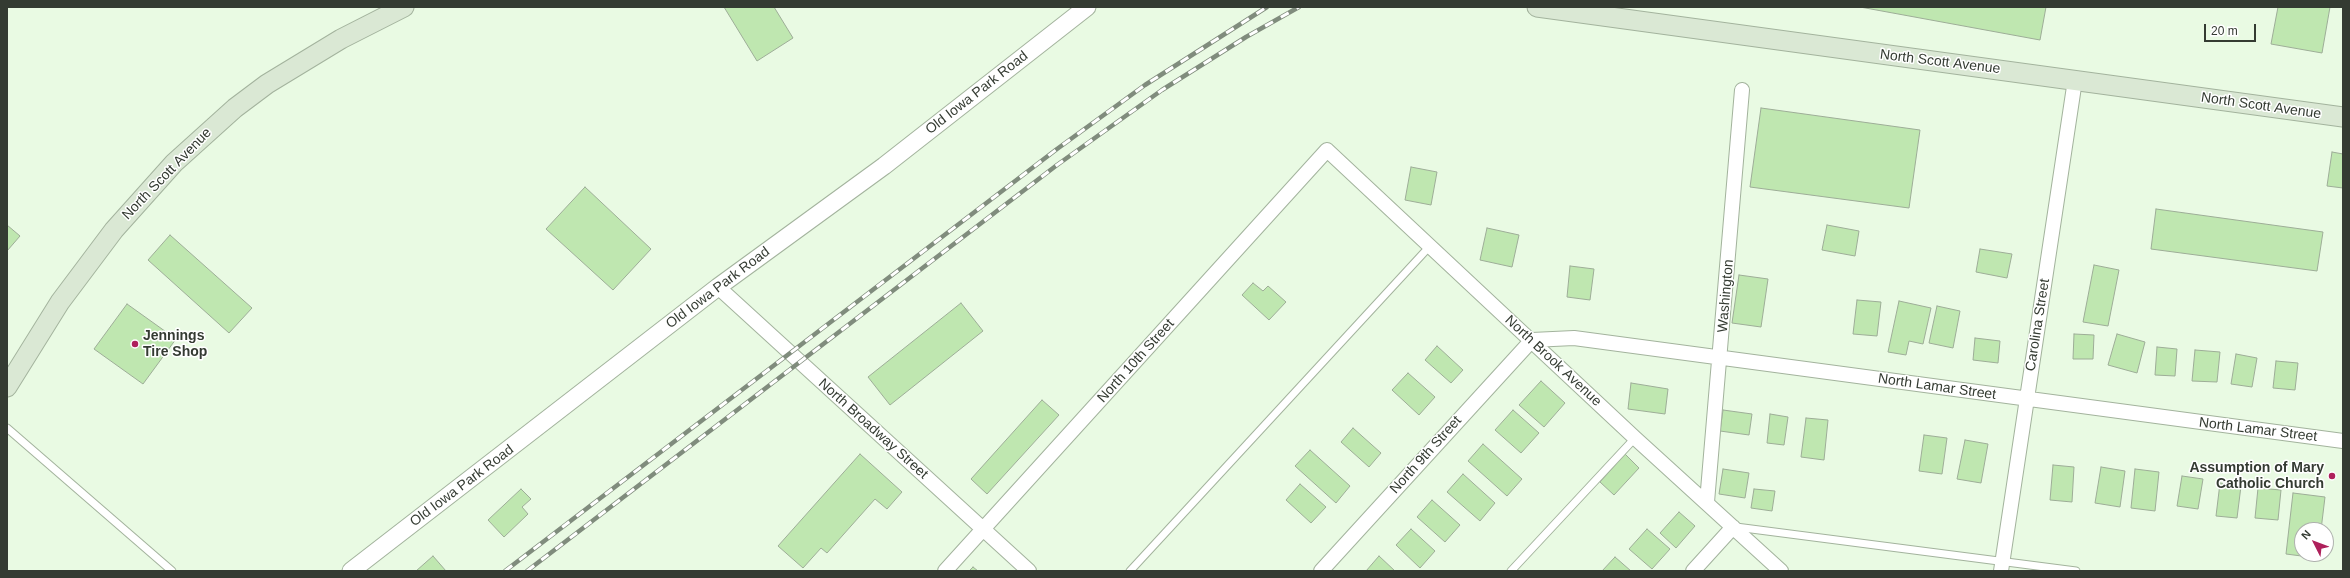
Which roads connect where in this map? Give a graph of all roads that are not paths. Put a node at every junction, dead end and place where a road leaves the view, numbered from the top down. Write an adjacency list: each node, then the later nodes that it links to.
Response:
1 (404, 7): 12 (main road, North Scott Avenue)
2 (1086, 7): 9 (street, Old Iowa Park Road)
3 (1537, 7): 4 (main road, North Scott Avenue)
4 (2075, 80): 6 (main road, North Scott Avenue); 13 (street, Carolina Street)
5 (1742, 90): 11 (street, Washington)
6 (2343, 117)
7 (1327, 150): 8 (street, North Brook Avenue); 19 (street, North 10th Street)
8 (1430, 246): 10 (street, North Brook Avenue); 25 (lane)
9 (718, 287): 19 (street, North Broadway Street); 22 (street, Old Iowa Park Road)
10 (1532, 340): 11 (street, North Lamar Street); 15 (street, North Brook Avenue); 26 (street, North 9th Street)
11 (1721, 358): 13 (street, North Lamar Street); 17 (street, Washington)
12 (7, 387)
13 (2027, 400): 16 (street, North Lamar Street); 20 (street, Carolina Street)
14 (7, 428): 21 (lane)
15 (1635, 438): 17 (street, North Brook Avenue); 27 (lane)
16 (2343, 441)
17 (1707, 502): 18 (street, North Brook Avenue)
18 (1733, 527): 20 (lane); 28 (street); 29 (street, North Brook Avenue)
19 (984, 530): 23 (street, North 10th Street); 24 (street, North Broadway Street)
20 (2002, 566): 30 (lane)
21 (172, 571)
22 (351, 571)
23 (945, 571)
24 (1029, 571)
25 (1130, 571)
26 (1321, 571)
27 (1511, 571)
28 (1693, 571)
29 (1780, 571)
30 (2076, 571)

